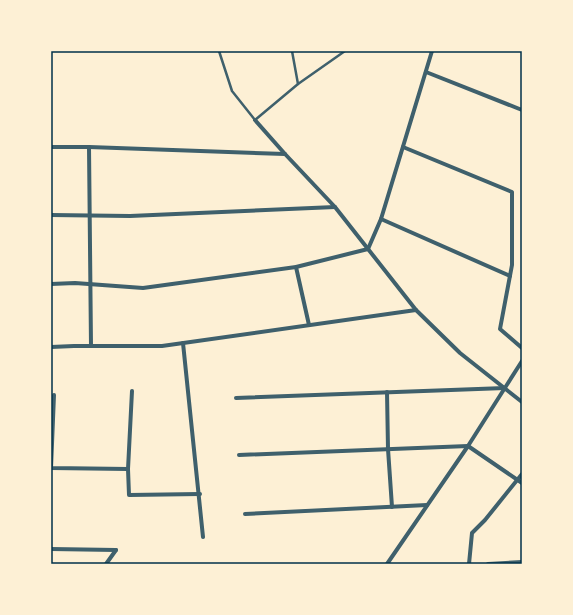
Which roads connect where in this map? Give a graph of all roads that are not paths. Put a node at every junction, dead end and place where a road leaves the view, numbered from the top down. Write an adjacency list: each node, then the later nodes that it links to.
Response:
1 (218, 51): 8 (lane)
2 (292, 51): 6 (lane)
3 (345, 51): 6 (lane)
4 (432, 51): 5 (street)
5 (426, 72): 7 (street); 11 (street)
6 (298, 84): 8 (lane)
7 (522, 110)
8 (255, 120): 12 (street)
9 (51, 147): 10 (street)
10 (89, 147): 12 (street); 15 (street)
11 (403, 147): 16 (street); 19 (street)
12 (285, 154): 13 (street)
13 (335, 207): 15 (street); 17 (street)
14 (51, 215): 15 (street)
15 (90, 215): 21 (street)
16 (381, 219): 17 (street); 19 (street)
17 (368, 249): 18 (street); 22 (street)
18 (296, 266): 21 (street); 23 (street)
19 (510, 276): 27 (street)
20 (51, 284): 21 (street)
21 (91, 284): 25 (street)
22 (416, 310): 23 (street); 29 (street)
23 (310, 325): 24 (street)
24 (184, 343): 25 (street); 42 (street)
25 (91, 346): 26 (street)
26 (51, 347)
27 (522, 348)
28 (522, 361): 29 (street)
29 (505, 388): 31 (street); 34 (street); 35 (street)
30 (132, 391): 38 (street)
31 (387, 392): 33 (street); 36 (street)
32 (54, 395): 38 (street)
33 (236, 398)
34 (522, 402)
35 (468, 446): 36 (street); 40 (street); 43 (street)
36 (388, 449): 37 (street); 44 (street)
37 (238, 455)
38 (128, 469): 42 (street)
39 (522, 474): 40 (street)
40 (517, 480): 41 (street); 51 (street)
41 (522, 483)
42 (200, 494): 46 (street)
43 (427, 505): 44 (street); 50 (street)
44 (392, 507): 45 (street)
45 (245, 514)
46 (203, 537)
47 (51, 549): 49 (street)
48 (522, 562): 52 (street)
49 (106, 564)
50 (387, 564)
51 (469, 564)
52 (488, 564)

